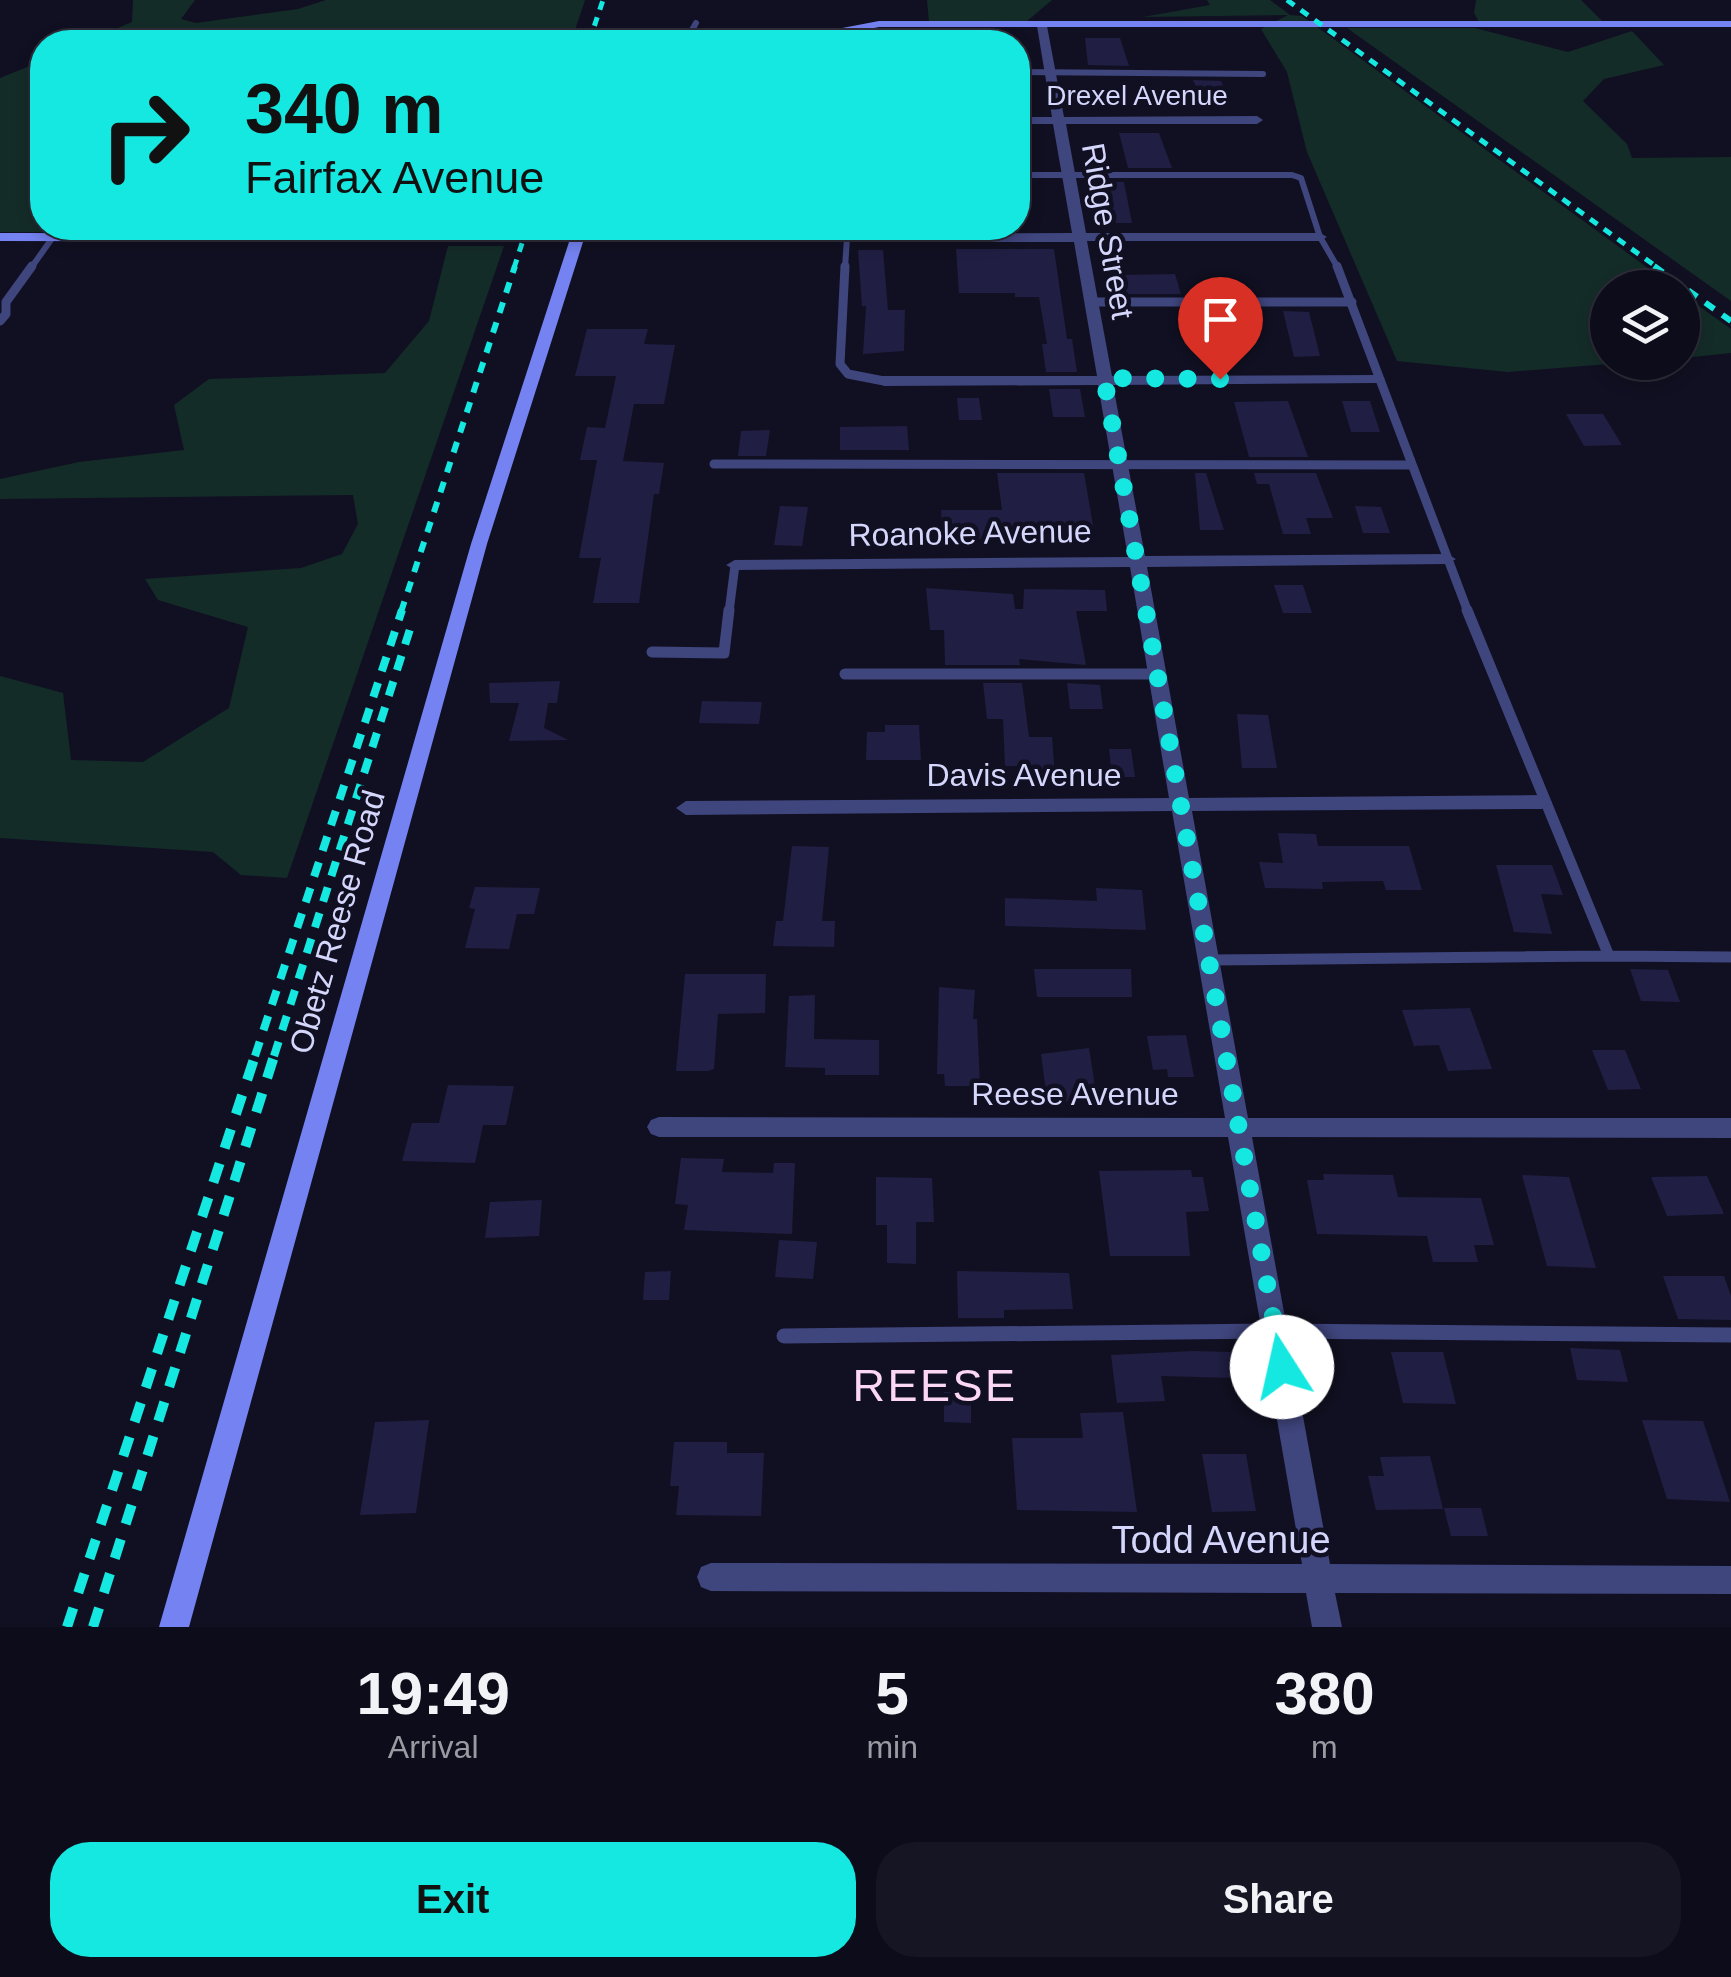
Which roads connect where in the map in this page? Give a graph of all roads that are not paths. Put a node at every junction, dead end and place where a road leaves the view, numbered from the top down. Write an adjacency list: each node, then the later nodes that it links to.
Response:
1 (696, 23): 4 (lane)
2 (1731, 24): 3 (street)
3 (1042, 26): 5 (street); 7 (street, Ridge Street)
4 (692, 30)
5 (845, 30)
6 (1030, 72): 7 (lane)
7 (1050, 72): 8 (lane); 10 (street, Ridge Street)
8 (1263, 74)
9 (1030, 120): 10 (street, Drexel Avenue)
10 (1058, 120): 11 (street, Drexel Avenue); 13 (street, Ridge Street)
11 (1257, 120)
12 (1030, 176): 13 (lane)
13 (1068, 176): 14 (street, Ridge Street); 18 (lane)
14 (1078, 235): 15 (street); 18 (street); 22 (street, Ridge Street)
15 (1030, 236)
16 (0, 237): 17 (street)
17 (30, 237)
18 (1320, 237): 23 (lane)
19 (50, 240): 24 (lane)
20 (576, 240): 52 (street, Obetz Reese Road)
21 (847, 240): 27 (lane)
22 (1090, 302): 23 (lane); 25 (street, Ridge Street)
23 (1352, 302): 26 (lane)
24 (0, 321)
25 (1104, 378): 26 (street); 27 (street); 30 (street, Ridge Street)
26 (1378, 378): 29 (lane)
27 (884, 380)
28 (714, 464): 30 (lane)
29 (1412, 464): 30 (lane); 31 (lane)
30 (1120, 465): 32 (street, Ridge Street)
31 (1446, 559): 32 (street, Roanoke Avenue); 37 (lane)
32 (1138, 560): 33 (street, Roanoke Avenue); 36 (street, Ridge Street)
33 (734, 565): 34 (lane)
34 (652, 652)
35 (845, 674): 36 (lane)
36 (1158, 674): 38 (street, Ridge Street)
37 (1542, 802): 38 (street, Davis Avenue); 40 (lane)
38 (1182, 804): 39 (street, Davis Avenue); 42 (street, Ridge Street)
39 (686, 808)
40 (1609, 956): 41 (lane); 42 (lane)
41 (1731, 956)
42 (1210, 960): 43 (street, Ridge Street)
43 (1240, 1126): 44 (street, Reese Avenue); 45 (street, Reese Avenue); 46 (street, Ridge Street)
44 (660, 1127)
45 (1731, 1128)
46 (1276, 1331): 47 (lane); 48 (lane); 50 (street, Ridge Street)
47 (784, 1336)
48 (1731, 1336)
49 (711, 1577): 50 (street, Todd Avenue)
50 (1318, 1580): 51 (street, Todd Avenue); 53 (street, Ridge Street)
51 (1731, 1580)
52 (174, 1627)
53 (1328, 1627)

